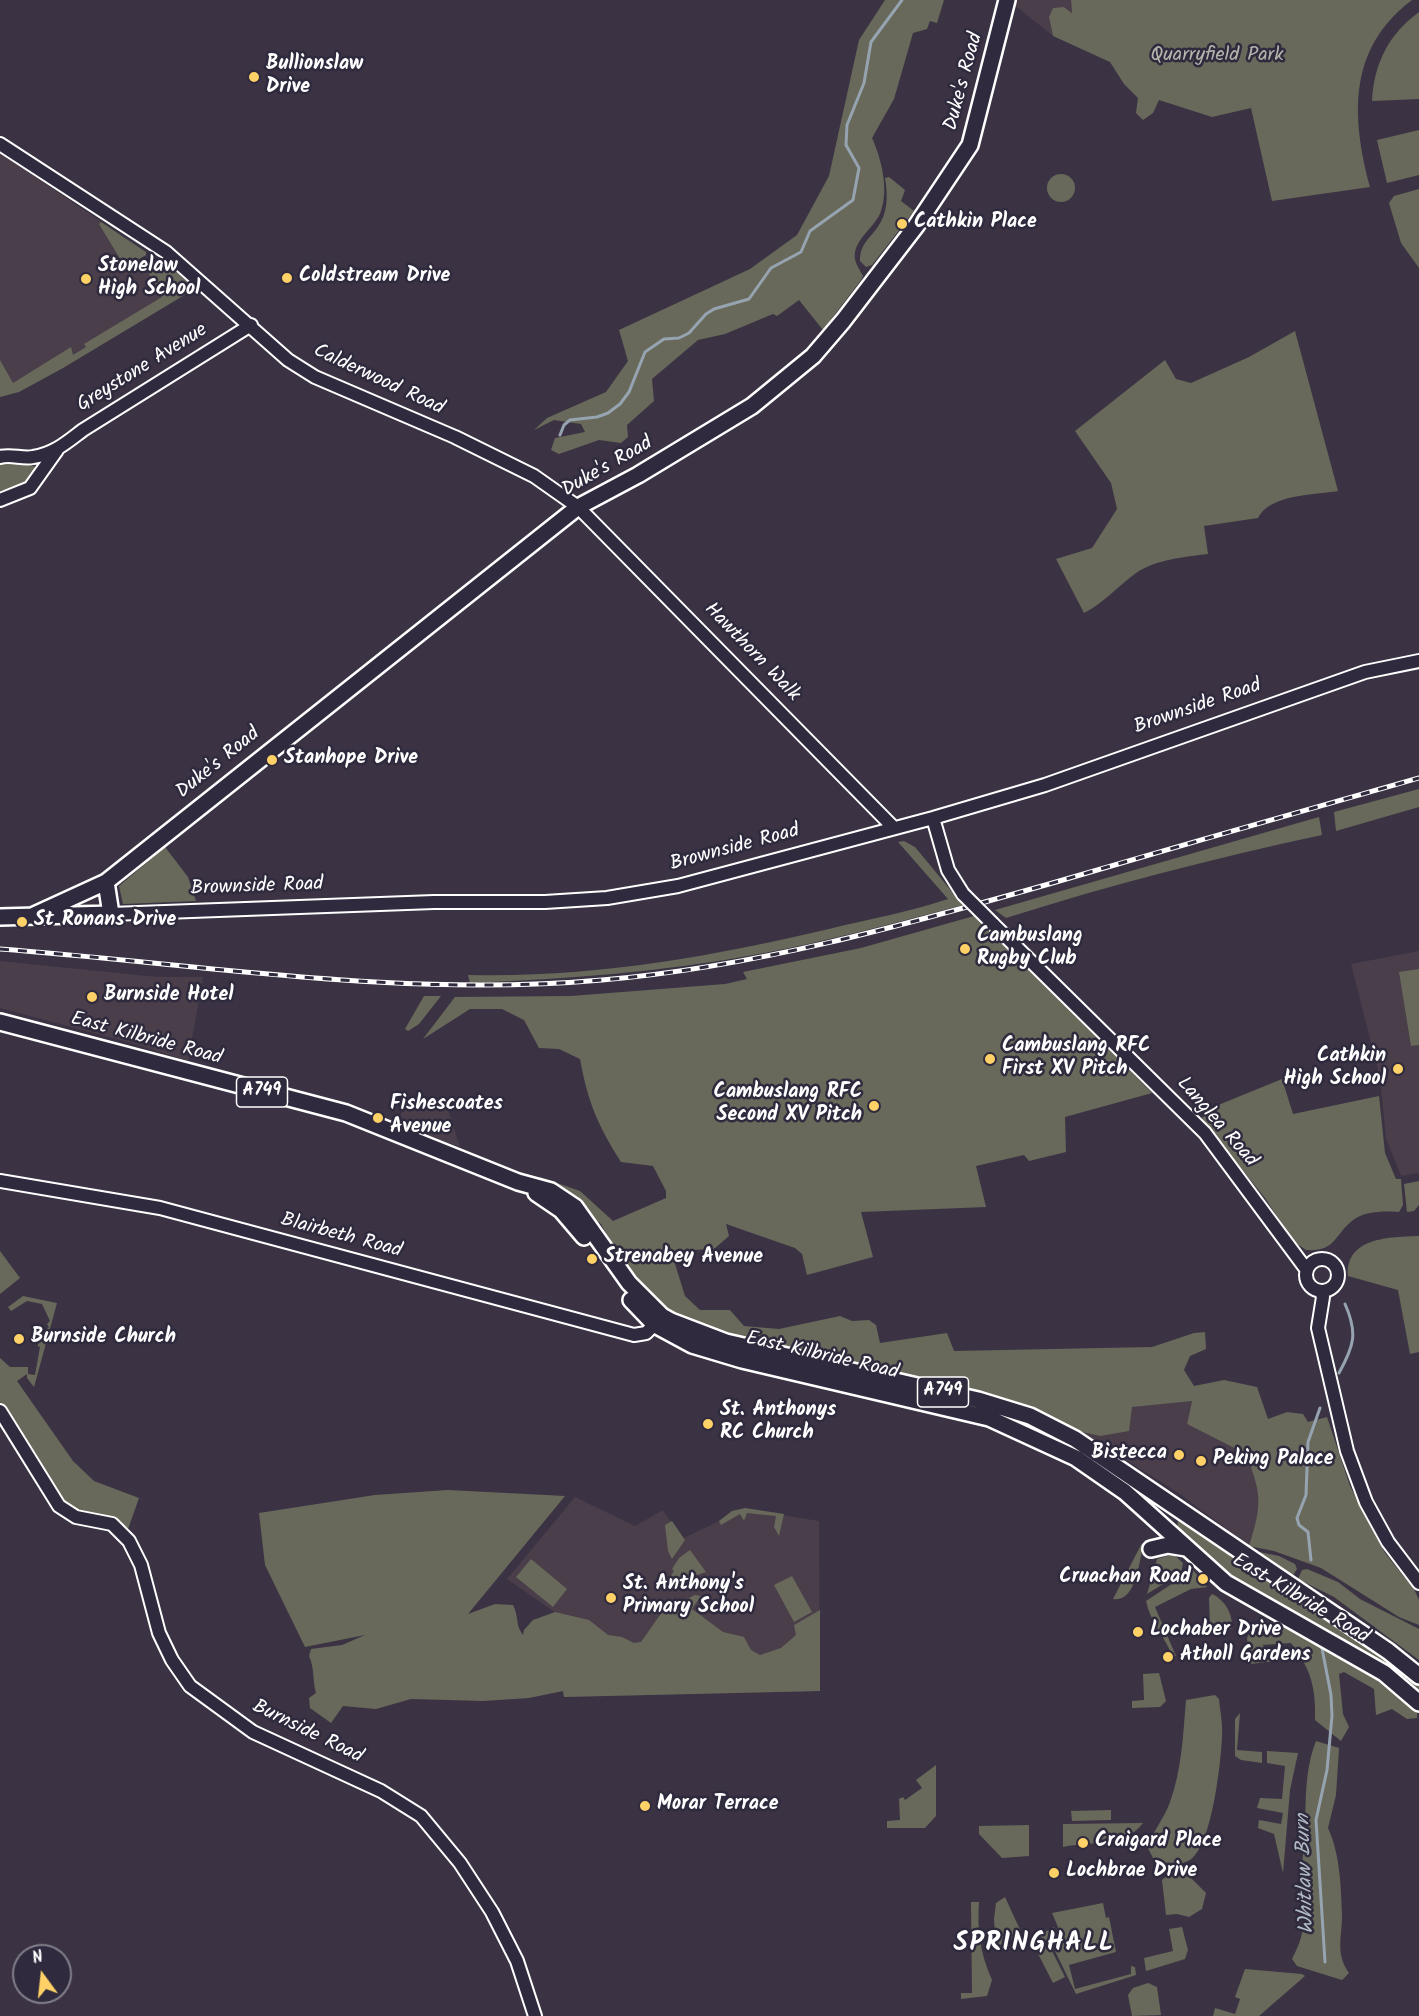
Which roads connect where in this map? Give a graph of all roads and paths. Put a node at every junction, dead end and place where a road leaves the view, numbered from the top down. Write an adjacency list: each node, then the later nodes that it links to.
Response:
1 (1007, 0): 7 (main road, Duke's Road)
2 (0, 144): 3 (street, Calderwood Road)
3 (251, 325): 4 (street, Greystone Avenue); 7 (street, Calderwood Road)
4 (57, 450): 5 (street, Greystone Avenue); 6 (street, Greystone Avenue)
5 (0, 457)
6 (0, 500)
7 (578, 507): 10 (street, Hawthorn Walk); 11 (main road, Duke's Road)
8 (1419, 660): 9 (street, Brownside Road)
9 (933, 818): 10 (street, Brownside Road); 17 (street, Langlea Road, bridge)
10 (894, 828): 12 (street, Brownside Road)
11 (106, 882): 12 (main road); 13 (main road, Duke's Road)
12 (111, 914): 13 (main road, Brownside Road)
13 (34, 915): 14 (main road, Duke's Road)
14 (0, 916)
15 (0, 1022): 19 (main road, East Kilbride Road / A749)
16 (0, 1181): 19 (street, Blairbeth Road)
17 (1306, 1269): 18 (street); 18 (street)
18 (1321, 1292): 23 (street)
19 (659, 1321): 21 (main road, East Kilbride Road / A749); 24 (main road, East Kilbride Road / A749)
20 (0, 1412): 26 (street, Burnside Road)
21 (1186, 1548): 22 (main road); 25 (main road, East Kilbride Road / A749)
22 (1151, 1549)
23 (1419, 1583)
24 (1419, 1676)
25 (1419, 1703)
26 (535, 2016)

